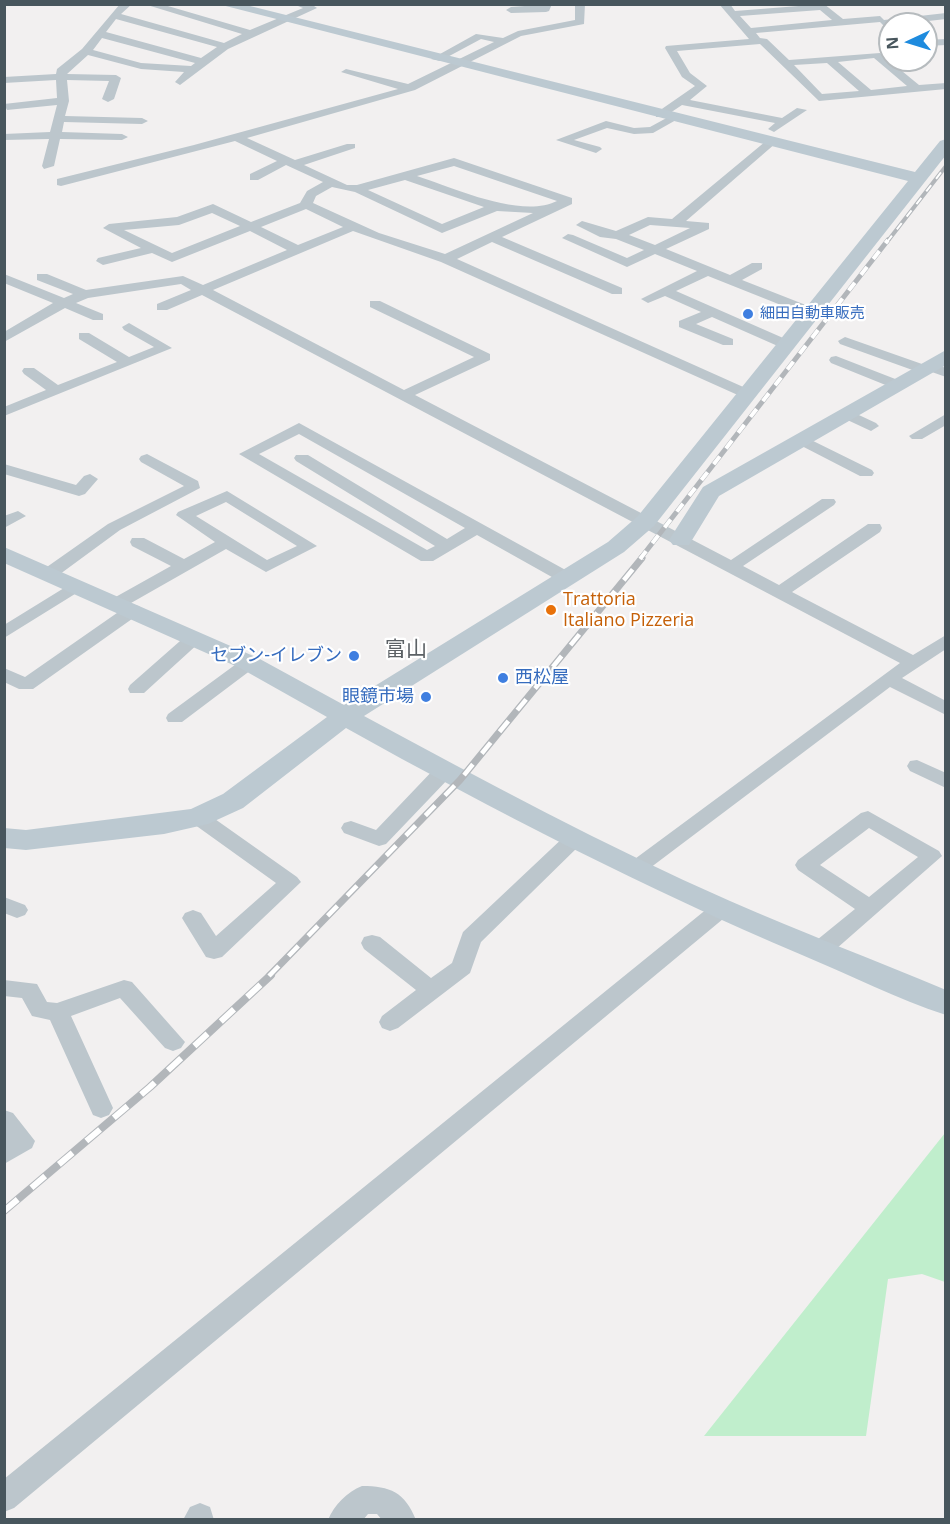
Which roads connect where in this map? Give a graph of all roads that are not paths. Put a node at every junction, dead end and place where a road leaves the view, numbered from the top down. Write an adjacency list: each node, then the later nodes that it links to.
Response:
1 (127, 4): 12 (street)
2 (149, 4): 9 (street)
3 (185, 4): 9 (street)
4 (224, 4): 13 (street)
5 (298, 4): 13 (street)
6 (547, 4): 10 (street)
7 (580, 4): 19 (street)
8 (724, 4): 11 (street)
9 (170, 10): 18 (street)
10 (511, 10)
11 (733, 14): 15 (street); 16 (street)
12 (114, 15): 17 (street); 21 (street)
13 (284, 20): 18 (street); 23 (street)
14 (878, 21): 15 (street)
15 (841, 23): 16 (street)
16 (748, 31): 20 (street)
17 (100, 34): 22 (street); 27 (street)
18 (253, 34): 21 (street)
19 (504, 41): 23 (street); 26 (street)
20 (757, 41): 25 (street); 35 (street)
21 (224, 46): 27 (street)
22 (87, 51): 27 (street); 29 (street)
23 (436, 59): 26 (street)
24 (830, 60): 25 (street); 34 (street); 36 (street)
25 (786, 63): 36 (street)
26 (459, 64): 33 (street); 43 (street)
27 (196, 65): 31 (street)
28 (346, 72): 33 (street)
29 (61, 77): 30 (street); 37 (street); 40 (street)
30 (4, 80)
31 (180, 82)
32 (945, 86): 34 (street)
33 (411, 88): 48 (street)
34 (917, 89): 36 (street)
35 (692, 92): 38 (street); 39 (street)
36 (868, 93)
37 (108, 99)
38 (680, 100): 43 (street); 46 (street)
39 (731, 100)
40 (63, 101): 41 (street); 44 (street)
41 (7, 107)
42 (801, 110): 46 (street)
43 (666, 116): 51 (street); 54 (street)
44 (60, 119): 45 (street); 47 (street)
45 (142, 121)
46 (785, 122): 51 (street)
47 (57, 135): 49 (street); 50 (street); 56 (street)
48 (236, 136): 55 (street); 60 (street)
49 (4, 137)
50 (122, 137)
51 (765, 141): 59 (street); 66 (street)
52 (945, 144): 59 (street)
53 (351, 146): 55 (street)
54 (596, 149)
55 (290, 162): 58 (street); 61 (street)
56 (48, 166)
57 (406, 176): 62 (street); 64 (street); 65 (street)
58 (254, 177)
59 (918, 178): 100 (street)
60 (61, 182)
61 (332, 182): 62 (street); 63 (street)
62 (357, 189): 70 (street)
63 (306, 205): 68 (street); 69 (street)
64 (495, 207): 65 (street); 70 (street)
65 (554, 210): 72 (street)
66 (674, 224): 71 (street); 77 (street)
67 (582, 225): 71 (street)
68 (252, 226): 75 (street); 75 (street); 76 (street)
69 (353, 227): 74 (street); 76 (street)
70 (442, 229): 74 (street)
71 (618, 235): 77 (street)
72 (493, 238): 78 (street); 84 (street)
73 (568, 238): 77 (street)
74 (406, 245): 78 (street)
75 (153, 249): 79 (street)
76 (298, 250): 83 (street)
77 (655, 250): 82 (street)
78 (446, 259): 114 (street)
79 (103, 261)
80 (757, 266): 87 (street)
81 (221, 267): 83 (street)
82 (708, 271): 87 (street); 92 (street)
83 (236, 275): 89 (street)
84 (583, 276): 88 (street); 91 (street)
85 (42, 277): 93 (street)
86 (4, 278): 95 (street)
87 (731, 280): 100 (street)
88 (566, 285)
89 (204, 289): 90 (street); 98 (street); 115 (street)
90 (107, 291): 93 (street); 96 (street)
91 (617, 291)
92 (665, 291): 94 (street); 99 (street)
93 (85, 294): 95 (street)
94 (648, 299)
95 (65, 303): 101 (street); 103 (street)
96 (130, 303)
97 (375, 304): 115 (street)
98 (162, 307)
99 (712, 312): 106 (street); 107 (street)
100 (811, 312): 107 (street)
101 (98, 317)
102 (129, 327): 109 (street)
103 (9, 331)
104 (84, 336): 109 (street)
105 (845, 341): 110 (street)
106 (728, 342)
107 (785, 344): 114 (street)
108 (836, 360): 112 (street)
109 (128, 363): 113 (street)
110 (936, 366): 112 (street)
111 (29, 371): 113 (street)
112 (898, 385): 117 (street)
113 (57, 391): 116 (street)
114 (745, 393): 128 (street)
115 (406, 394): 128 (street)
116 (4, 412)
117 (846, 414): 119 (street); 121 (street)
118 (945, 418): 120 (street)
119 (872, 426)
120 (917, 436)
121 (801, 440): 125 (street); 131 (street)
122 (302, 458): 134 (street)
123 (147, 459): 138 (street)
124 (4, 469): 126 (street)
125 (866, 473)
126 (90, 479)
127 (828, 502): 137 (street)
128 (646, 521): 131 (street); 139 (street)
129 (477, 528): 134 (street); 134 (street); 139 (street)
130 (874, 528): 141 (street)
131 (681, 540): 137 (street)
132 (138, 542): 136 (street)
133 (227, 542): 133 (street); 136 (street)
134 (447, 546)
135 (4, 554): 138 (street)
136 (182, 565): 142 (street)
137 (731, 567): 141 (street)
138 (50, 573): 140 (street)
139 (565, 577): 152 (street)
140 (76, 585): 142 (street); 143 (street)
141 (781, 592): 146 (street)
142 (125, 607): 144 (street); 148 (street)
143 (4, 633)
144 (194, 638): 147 (street); 150 (street)
145 (945, 640): 146 (street)
146 (913, 662): 149 (street)
147 (249, 663): 152 (street); 153 (street)
148 (4, 674)
149 (889, 679): 151 (street); 162 (street)
150 (137, 689)
151 (945, 709)
152 (345, 716): 155 (street); 157 (street)
153 (175, 718)
154 (917, 766): 156 (street)
155 (444, 771): 158 (street); 160 (street)
156 (945, 782)
157 (198, 817): 159 (street); 165 (street)
158 (351, 828)
159 (4, 838)
160 (574, 839): 162 (street); 169 (street)
161 (939, 860): 163 (street); 163 (street)
162 (635, 869): 164 (street)
163 (870, 908): 167 (street)
164 (721, 909): 167 (street); 177 (street)
165 (192, 918)
166 (372, 943): 169 (street)
167 (820, 950): 170 (street)
168 (4, 988): 171 (street)
169 (432, 990): 172 (street)
170 (945, 1003)
171 (58, 1012): 173 (street); 174 (street)
172 (390, 1022)
173 (173, 1042)
174 (101, 1108)
175 (4, 1120): 176 (street)
176 (4, 1154)
177 (4, 1498)
178 (342, 1520): 179 (street)
179 (402, 1520)

